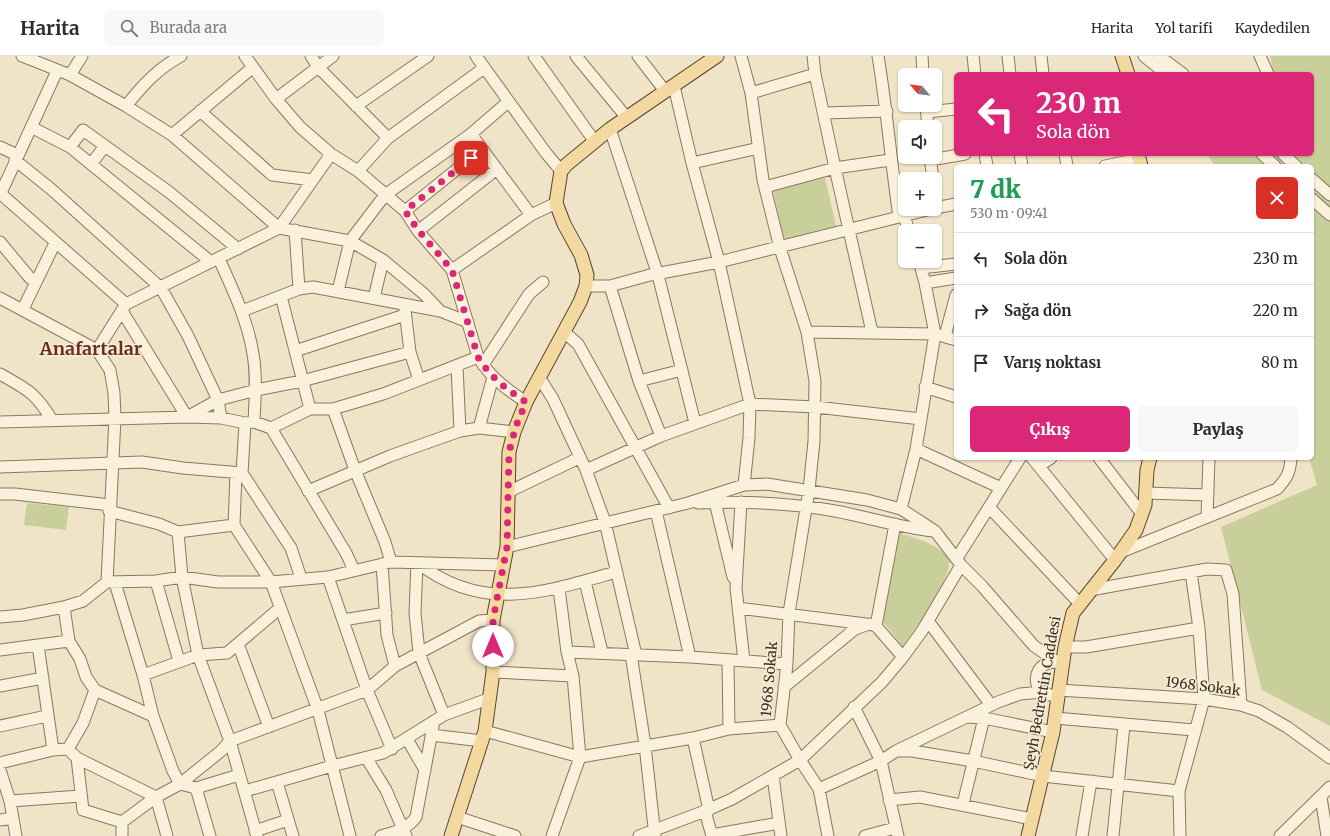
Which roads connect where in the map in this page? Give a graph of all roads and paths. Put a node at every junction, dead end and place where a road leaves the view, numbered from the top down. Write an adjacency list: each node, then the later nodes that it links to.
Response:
1 (22, 56): 28 (street)
2 (82, 56): 37 (street)
3 (181, 56): 42 (street)
4 (245, 56): 25 (street)
5 (311, 56): 24 (street)
6 (333, 56): 24 (street)
7 (428, 56): 43 (street)
8 (476, 56): 26 (street)
9 (534, 56): 55 (street)
10 (576, 56): 49 (street)
11 (638, 56): 38 (street)
12 (741, 56): 39 (street, 1968 Sokak)
13 (813, 56): 36 (street)
14 (878, 56): 47 (street)
15 (922, 56): 27 (street)
16 (973, 56): 29 (street)
17 (1008, 56): 30 (street)
18 (1041, 56): 31 (street)
19 (1122, 56): 32 (main road)
20 (1144, 56): 33 (street)
21 (1159, 56): 34 (street)
22 (1260, 56): 35 (street)
23 (714, 57): 38 (main road)
24 (318, 67): 40 (street); 43 (street)
25 (252, 68): 40 (street); 46 (street)
26 (484, 68): 41 (street); 54 (street)
27 (923, 68)
28 (57, 71): 37 (street); 50 (street)
29 (975, 72)
30 (1010, 72)
31 (1044, 72)
32 (1127, 72)
33 (1164, 72)
34 (1180, 72)
35 (1267, 72)
36 (815, 74): 39 (street); 48 (street)
37 (70, 75): 42 (street)
38 (669, 88): 49 (main road); 69 (street)
39 (751, 93): 59 (street, 1968 Sokak)
40 (276, 100): 61 (street)
41 (508, 102): 52 (street); 77 (street)
42 (126, 106): 53 (street)
43 (356, 106): 54 (street)
44 (942, 109): 45 (street)
45 (954, 109)
46 (200, 111): 53 (street); 78 (street)
47 (887, 111): 48 (street); 67 (street)
48 (825, 113): 74 (street)
49 (626, 118): 51 (main road)
50 (31, 127): 58 (street); 66 (street)
51 (610, 129): 55 (main road); 110 (street)
52 (471, 134): 60 (street); 82 (street)
53 (172, 135): 94 (street)
54 (388, 138): 76 (street)
55 (595, 142): 77 (main road)
56 (105, 146): 58 (street); 70 (street); 102 (street)
57 (0, 147): 66 (street)
58 (70, 148): 70 (street)
59 (759, 148): 69 (street); 80 (street, 1968 Sokak)
60 (482, 149): 75 (street); 89 (street)
61 (331, 154): 76 (street); 78 (street)
62 (954, 156): 65 (street)
63 (1264, 156): 72 (street)
64 (1285, 156): 73 (street)
65 (942, 157)
66 (16, 158): 81 (street); 117 (street)
67 (890, 160): 74 (street); 84 (street)
68 (1140, 160): 71 (street)
69 (692, 163): 105 (street)
70 (91, 164): 104 (street)
71 (1117, 164)
72 (1274, 164)
73 (1294, 164)
74 (835, 168): 80 (street); 97 (street)
75 (497, 169): 90 (street); 96 (street)
76 (358, 171): 82 (street)
77 (561, 171): 86 (main road)
78 (313, 180): 94 (street)
79 (1314, 181): 83 (street)
80 (765, 187): 101 (street, 1968 Sokak)
81 (0, 194): 100 (street)
82 (385, 195): 89 (street); 98 (street)
83 (1330, 195)
84 (898, 201)
85 (1314, 201): 91 (street)
86 (556, 203): 90 (street); 115 (main road)
87 (954, 204): 88 (street)
88 (942, 207)
89 (405, 211): 96 (street)
90 (531, 215): 109 (street)
91 (1330, 215)
92 (901, 216): 93 (street); 97 (street)
93 (905, 224)
94 (279, 228): 95 (street); 102 (street)
95 (295, 230): 98 (street); 118 (street)
96 (418, 230): 109 (street)
97 (850, 230): 101 (street); 132 (street)
98 (350, 241): 103 (street); 119 (street)
99 (0, 242): 112 (street)
100 (55, 243): 112 (street); 124 (street)
101 (780, 248): 105 (street); 131 (street, 1968 Sokak)
102 (238, 249): 104 (street)
103 (383, 260): 122 (street); 128 (street)
104 (215, 261): 117 (street); 127 (street)
105 (718, 262): 110 (street); 152 (street)
106 (942, 264): 107 (street)
107 (954, 264)
108 (921, 268): 114 (street)
109 (452, 270): 129 (street)
110 (658, 275): 116 (street); 140 (street)
111 (954, 278): 114 (street)
112 (36, 281): 125 (street)
113 (543, 282): 138 (street)
114 (925, 283): 133 (street)
115 (586, 286): 116 (street); 130 (main road)
116 (610, 286): 146 (street)
117 (161, 288): 124 (street); 150 (street)
118 (299, 289): 119 (street); 120 (street)
119 (338, 291): 122 (street)
120 (281, 296): 127 (street); 136 (street)
121 (0, 298): 125 (street)
122 (374, 298): 126 (street)
123 (954, 300): 133 (street)
124 (124, 308): 135 (street); 156 (street)
125 (23, 309): 135 (street)
126 (405, 310): 128 (street); 136 (street); 137 (street)
127 (242, 311): 148 (street)
128 (440, 311): 129 (street)
129 (468, 322): 138 (street)
130 (564, 332): 143 (main road); 169 (street)
131 (807, 332): 132 (street); 153 (street, 1968 Sokak)
132 (872, 332): 133 (street)
133 (940, 335): 134 (street); 147 (street)
134 (954, 339)
135 (97, 350): 157 (street)
136 (295, 351): 145 (street)
137 (410, 352): 144 (street); 145 (street)
138 (480, 361): 139 (street); 142 (street)
139 (457, 366): 144 (street); 166 (street)
140 (682, 370): 146 (street); 163 (street)
141 (0, 374): 160 (street)
142 (492, 377): 151 (street); 165 (street)
143 (539, 377): 151 (main road); 171 (street)
144 (419, 380): 155 (street)
145 (302, 381): 148 (street); 154 (street)
146 (639, 381): 168 (street)
147 (925, 387): 149 (street); 159 (street)
148 (256, 390): 150 (street); 162 (street)
149 (954, 396)
150 (218, 400): 156 (street); 158 (street)
151 (526, 402): 167 (main road)
152 (750, 404): 153 (street); 163 (street); 183 (street)
153 (816, 408): 159 (street); 185 (street, 1968 Sokak)
154 (310, 409): 155 (street); 164 (street)
155 (333, 409): 180 (street)
156 (187, 417): 157 (street); 158 (street)
157 (115, 418): 160 (street); 178 (street)
158 (221, 418): 162 (street)
159 (921, 419): 170 (street)
160 (52, 420): 161 (street)
161 (0, 422)
162 (249, 422): 164 (street); 182 (street)
163 (695, 423): 168 (street)
164 (271, 428): 186 (street)
165 (479, 428): 166 (street); 167 (street)
166 (460, 431): 180 (street)
167 (514, 432): 187 (main road)
168 (661, 436): 169 (street)
169 (636, 448): 181 (street); 197 (street)
170 (916, 449): 184 (street); 198 (street)
171 (579, 458): 181 (street); 187 (street)
172 (1019, 460): 184 (street)
173 (1102, 460): 200 (street)
174 (1150, 460): 188 (main road, Şeyh Bedrettin Caddesi)
175 (1209, 460): 190 (street)
176 (1291, 460): 201 (street)
177 (1036, 462): 208 (street)
178 (112, 464): 179 (street); 182 (street); 196 (street)
179 (0, 467)
180 (355, 470): 186 (street); 210 (street)
181 (586, 470): 202 (street)
182 (239, 473): 203 (street); 218 (street)
183 (744, 485): 185 (street); 193 (street)
184 (1001, 488): 195 (street)
185 (809, 490): 194 (street, 1968 Sokak); 198 (street)
186 (308, 491): 213 (street)
187 (508, 492): 207 (main road)
188 (1146, 493): 190 (street); 200 (main road, Şeyh Bedrettin Caddesi)
189 (0, 494): 196 (street)
190 (1208, 495): 201 (street)
191 (715, 502): 192 (street); 193 (street); 224 (street)
192 (741, 502): 194 (street); 224 (street)
193 (688, 503): 197 (street)
194 (805, 507): 204 (street); 232 (street, 1968 Sokak)
195 (989, 507): 209 (street); 227 (street)
196 (109, 508): 206 (street); 221 (street)
197 (668, 508): 199 (street)
198 (901, 509): 205 (street)
199 (656, 511): 202 (street); 250 (street)
200 (1142, 514): 208 (main road, Şeyh Bedrettin Caddesi)
201 (1207, 517): 208 (street)
202 (605, 522): 207 (street); 214 (street)
203 (234, 524): 206 (street); 222 (street)
204 (895, 524): 205 (street); 237 (street)
205 (935, 531): 209 (street)
206 (178, 532): 217 (street)
207 (507, 547): 212 (main road)
208 (1118, 556): 225 (main road, Şeyh Bedrettin Caddesi)
209 (959, 562): 236 (street); 242 (street)
210 (387, 563): 211 (street); 213 (street); 231 (street)
211 (418, 563): 212 (street); 226 (street); 247 (street)
212 (503, 566): 226 (main road)
213 (354, 570): 216 (street)
214 (616, 572): 220 (street); 248 (street)
215 (1191, 572): 225 (street); 238 (street); 273 (street)
216 (328, 576): 218 (street); 234 (street)
217 (182, 577): 219 (street); 222 (street); 249 (street)
218 (301, 578): 222 (street)
219 (156, 581): 221 (street); 252 (street)
220 (585, 581): 223 (street); 246 (street)
221 (111, 582): 228 (street); 260 (street)
222 (271, 582): 229 (street)
223 (559, 588): 226 (street); 245 (street)
224 (736, 590): 230 (street)
225 (1090, 590): 227 (main road, Şeyh Bedrettin Caddesi)
226 (497, 594): 235 (main road)
227 (1080, 604): 243 (main road, Şeyh Bedrettin Caddesi)
228 (64, 607): 233 (street); 239 (street)
229 (280, 608): 240 (street); 275 (street)
230 (738, 608): 232 (street); 254 (street)
231 (386, 613): 234 (street); 257 (street)
232 (789, 613): 237 (street); 256 (street, 1968 Sokak)
233 (0, 617)
234 (343, 620): 266 (street)
235 (493, 620): 247 (street); 258 (main road)
236 (928, 621): 251 (street); 272 (street)
237 (872, 625): 251 (street); 264 (street)
238 (1199, 628): 243 (street); 271 (street)
239 (69, 640): 241 (street); 265 (street)
240 (238, 644): 249 (street); 286 (street)
241 (38, 645): 244 (street); 262 (street)
242 (1034, 646): 255 (street); 259 (street)
243 (1065, 647): 255 (main road, Şeyh Bedrettin Caddesi)
244 (0, 650)
245 (567, 652): 246 (street); 261 (street)
246 (602, 652): 248 (street)
247 (419, 653): 257 (street); 276 (street)
248 (633, 654): 250 (street); 295 (street)
249 (198, 655): 252 (street); 294 (street)
250 (690, 657): 253 (street)
251 (903, 657): 274 (street)
252 (179, 661): 260 (street)
253 (728, 661): 254 (street); 287 (street)
254 (744, 661): 256 (street)
255 (1060, 662): 259 (street); 268 (main road, Şeyh Bedrettin Caddesi)
256 (787, 664): 264 (street, 1968 Sokak)
257 (395, 666): 266 (street)
258 (494, 672): 261 (street); 270 (main road)
259 (1037, 674): 267 (street); 269 (street)
260 (143, 675): 278 (street)
261 (573, 676): 300 (street)
262 (43, 678): 263 (street); 277 (street)
263 (0, 686)
264 (784, 687): 283 (street, 1968 Sokak)
265 (94, 690): 278 (street); 296 (street)
266 (367, 690): 275 (street); 297 (street)
267 (1043, 692): 268 (street, 1968 Sokak); 269 (street)
268 (1058, 693): 271 (street, 1968 Sokak); 281 (main road, Şeyh Bedrettin Caddesi)
269 (1020, 694): 272 (street)
270 (488, 699): 276 (street); 291 (main road)
271 (1204, 699): 273 (street, 1968 Sokak); 288 (street)
272 (991, 705): 279 (street)
273 (1241, 705): 302 (street, 1968 Sokak)
274 (854, 707): 304 (street); 305 (street)
275 (318, 710): 286 (street); 308 (street)
276 (444, 715): 282 (street)
277 (47, 716): 285 (street); 298 (street)
278 (153, 716): 317 (street)
279 (965, 717): 280 (street); 299 (street)
280 (984, 718): 289 (street); 306 (street)
281 (1055, 718): 284 (street); 289 (main road, Şeyh Bedrettin Caddesi)
282 (434, 721): 290 (street); 293 (street)
283 (780, 725): 287 (street); 304 (street, 1968 Sokak)
284 (1124, 725): 288 (street); 316 (street)
285 (0, 726)
286 (269, 727): 294 (street)
287 (730, 729): 292 (street)
288 (1194, 730): 321 (street)
289 (1053, 732): 313 (main road, Şeyh Bedrettin Caddesi)
290 (431, 735): 291 (street); 310 (street)
291 (483, 736): 300 (street); 331 (main road)
292 (693, 738): 295 (street); 329 (street)
293 (407, 739): 297 (street); 310 (street)
294 (230, 742): 311 (street); 317 (street)
295 (645, 745): 300 (street); 339 (street)
296 (68, 749): 298 (street); 301 (street)
297 (392, 749): 303 (street)
298 (53, 750): 307 (street)
299 (896, 751): 305 (street); 306 (street)
300 (580, 757): 350 (street)
301 (77, 758): 323 (street); 324 (street)
302 (1330, 758)
303 (367, 759): 308 (street); 337 (street)
304 (800, 760): 312 (street); 320 (street, 1968 Sokak)
305 (881, 761): 320 (street); 326 (street)
306 (972, 761): 313 (street); 328 (street)
307 (0, 763)
308 (332, 766): 315 (street); 346 (street)
309 (0, 770): 327 (street)
310 (425, 770): 337 (street)
311 (239, 775): 319 (street); 322 (street)
312 (773, 776): 329 (street); 336 (street)
313 (1043, 776): 314 (street); 332 (main road, Şeyh Bedrettin Caddesi)
314 (1091, 781): 316 (street); 357 (street)
315 (277, 782): 322 (street); 334 (street)
316 (1119, 783): 321 (street); 358 (street)
317 (180, 784): 319 (street); 324 (street)
318 (1330, 786): 325 (street)
319 (196, 788): 344 (street)
320 (819, 788): 354 (street)
321 (1179, 791): 359 (street)
322 (245, 792): 340 (street)
323 (81, 796): 327 (street); 335 (street)
324 (156, 797): 335 (street); 343 (street)
325 (1321, 797): 360 (street); 361 (street)
326 (889, 800): 328 (street); 338 (street)
327 (10, 802): 330 (street)
328 (963, 804): 332 (street)
329 (707, 810): 339 (street); 352 (street)
330 (14, 818): 333 (street); 341 (street)
331 (457, 818): 348 (main road); 349 (street)
332 (1032, 819): 356 (main road, Şeyh Bedrettin Caddesi)
333 (0, 820)
334 (288, 820): 340 (street); 345 (street)
335 (122, 822): 342 (street)
336 (779, 823): 352 (street); 353 (street)
337 (404, 832): 347 (street)
338 (897, 832): 355 (street)
339 (655, 833): 351 (street)
340 (256, 834)
341 (16, 836)
342 (122, 836)
343 (167, 836)
344 (210, 836)
345 (293, 836)
346 (350, 836)
347 (381, 836)
348 (451, 836)
349 (515, 836)
350 (552, 836)
351 (639, 836)
352 (712, 836)
353 (781, 836)
354 (828, 836)
355 (865, 836)
356 (1028, 836)
357 (1082, 836)
358 (1113, 836)
359 (1180, 836)
360 (1280, 836)
361 (1328, 836)

